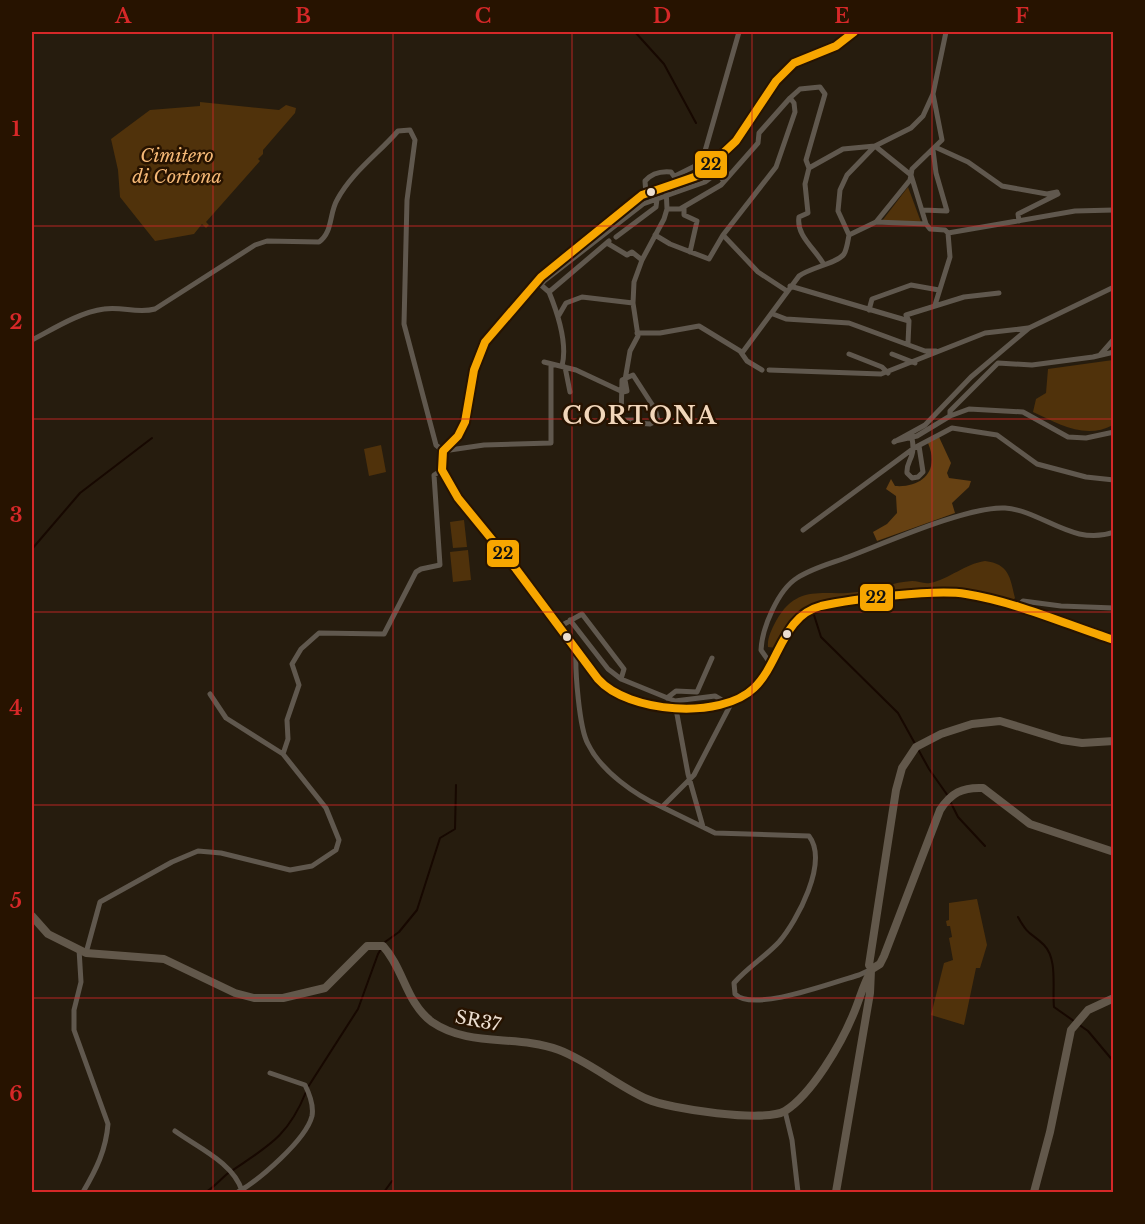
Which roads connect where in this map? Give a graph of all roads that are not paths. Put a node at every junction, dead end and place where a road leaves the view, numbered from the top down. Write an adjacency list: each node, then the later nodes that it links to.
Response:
1 (739, 32): 10 (street)
2 (854, 32): 10 (main road)
3 (946, 32): 4 (street)
4 (933, 94): 6 (street); 7 (street)
5 (790, 98): 8 (street); 11 (street); 26 (street)
6 (876, 146): 8 (street); 9 (street); 28 (street)
7 (934, 149): 9 (street); 18 (street); 22 (street)
8 (809, 168): 32 (street)
9 (911, 175): 18 (street); 23 (street)
10 (677, 179): 12 (main road); 13 (street)
11 (724, 181): 14 (street); 16 (street)
12 (666, 187): 13 (main road); 14 (street)
13 (646, 194): 67 (main road)
14 (667, 196): 15 (street); 17 (street)
15 (657, 199): 20 (street); 36 (street)
16 (684, 207): 17 (street); 30 (street)
17 (667, 209): 21 (street)
18 (923, 210): 24 (street)
19 (1113, 210): 22 (street)
20 (651, 211): 21 (street); 29 (street)
21 (664, 219): 27 (street)
22 (1018, 221): 25 (street)
23 (876, 222): 24 (street); 28 (street)
24 (926, 224): 25 (street)
25 (948, 233): 35 (street)
26 (723, 234): 30 (street); 34 (street)
27 (655, 235): 30 (street); 31 (street)
28 (849, 235): 32 (street)
29 (616, 237)
30 (690, 252)
31 (642, 260): 36 (street); 38 (street)
32 (823, 263): 34 (street)
33 (1113, 287): 44 (street)
34 (789, 288): 40 (street); 41 (street)
35 (939, 290): 39 (street); 40 (street)
36 (549, 292): 42 (street)
37 (999, 292): 39 (street)
38 (633, 303): 42 (street); 45 (street)
39 (935, 305): 43 (street)
40 (869, 310): 43 (street)
41 (773, 314): 48 (street); 51 (street)
42 (559, 315): 58 (street)
43 (909, 321): 48 (street)
44 (1029, 327): 49 (street); 65 (street)
45 (637, 333): 51 (street); 60 (street)
46 (1113, 339): 54 (street)
47 (32, 340): 67 (street)
48 (908, 343): 49 (street)
49 (938, 351): 56 (street)
50 (1113, 352): 54 (street)
51 (742, 353): 59 (street)
52 (849, 354): 59 (street)
53 (892, 354): 56 (street)
54 (1100, 355): 63 (street)
55 (544, 362): 57 (street)
56 (915, 363): 59 (street)
57 (551, 365): 58 (street); 67 (street)
58 (564, 366): 61 (street); 62 (street)
59 (888, 373)
60 (624, 380): 62 (street); 62 (street)
61 (570, 392)
62 (623, 392)
63 (950, 416): 64 (street); 65 (street)
64 (1113, 432)
65 (914, 437): 66 (street)
66 (917, 447): 66 (street); 69 (street); 70 (street)
67 (443, 450): 68 (main road)
68 (442, 470): 75 (main road); 87 (street)
69 (1113, 480)
70 (803, 530)
71 (1113, 532): 79 (street)
72 (1017, 607): 73 (street); 76 (main road); 79 (main road)
73 (1113, 608)
74 (570, 621): 75 (street); 80 (street); 80 (street)
75 (559, 627): 77 (main road)
76 (1113, 640)
77 (576, 649): 85 (main road); 89 (street)
78 (712, 658): 82 (street)
79 (772, 666): 83 (main road)
80 (621, 679): 82 (street)
81 (210, 694): 87 (street)
82 (667, 698): 84 (street)
83 (734, 699): 84 (main road); 88 (street)
84 (725, 702): 85 (main road)
85 (676, 709): 88 (street)
86 (1113, 741): 94 (main road)
87 (282, 754): 93 (street)
88 (690, 781): 89 (street); 90 (street)
89 (662, 807): 90 (street)
90 (703, 828): 94 (street)
91 (1113, 852): 94 (main road)
92 (32, 916): 93 (main road, SR37)
93 (83, 951): 97 (main road, SR37); 99 (street)
94 (872, 969): 97 (main road); 102 (main road)
95 (1113, 998): 103 (main road)
96 (270, 1073): 100 (street)
97 (785, 1111): 101 (street)
98 (175, 1131): 100 (street)
99 (83, 1192)
100 (240, 1192)
101 (798, 1192)
102 (836, 1192)
103 (1034, 1192)

